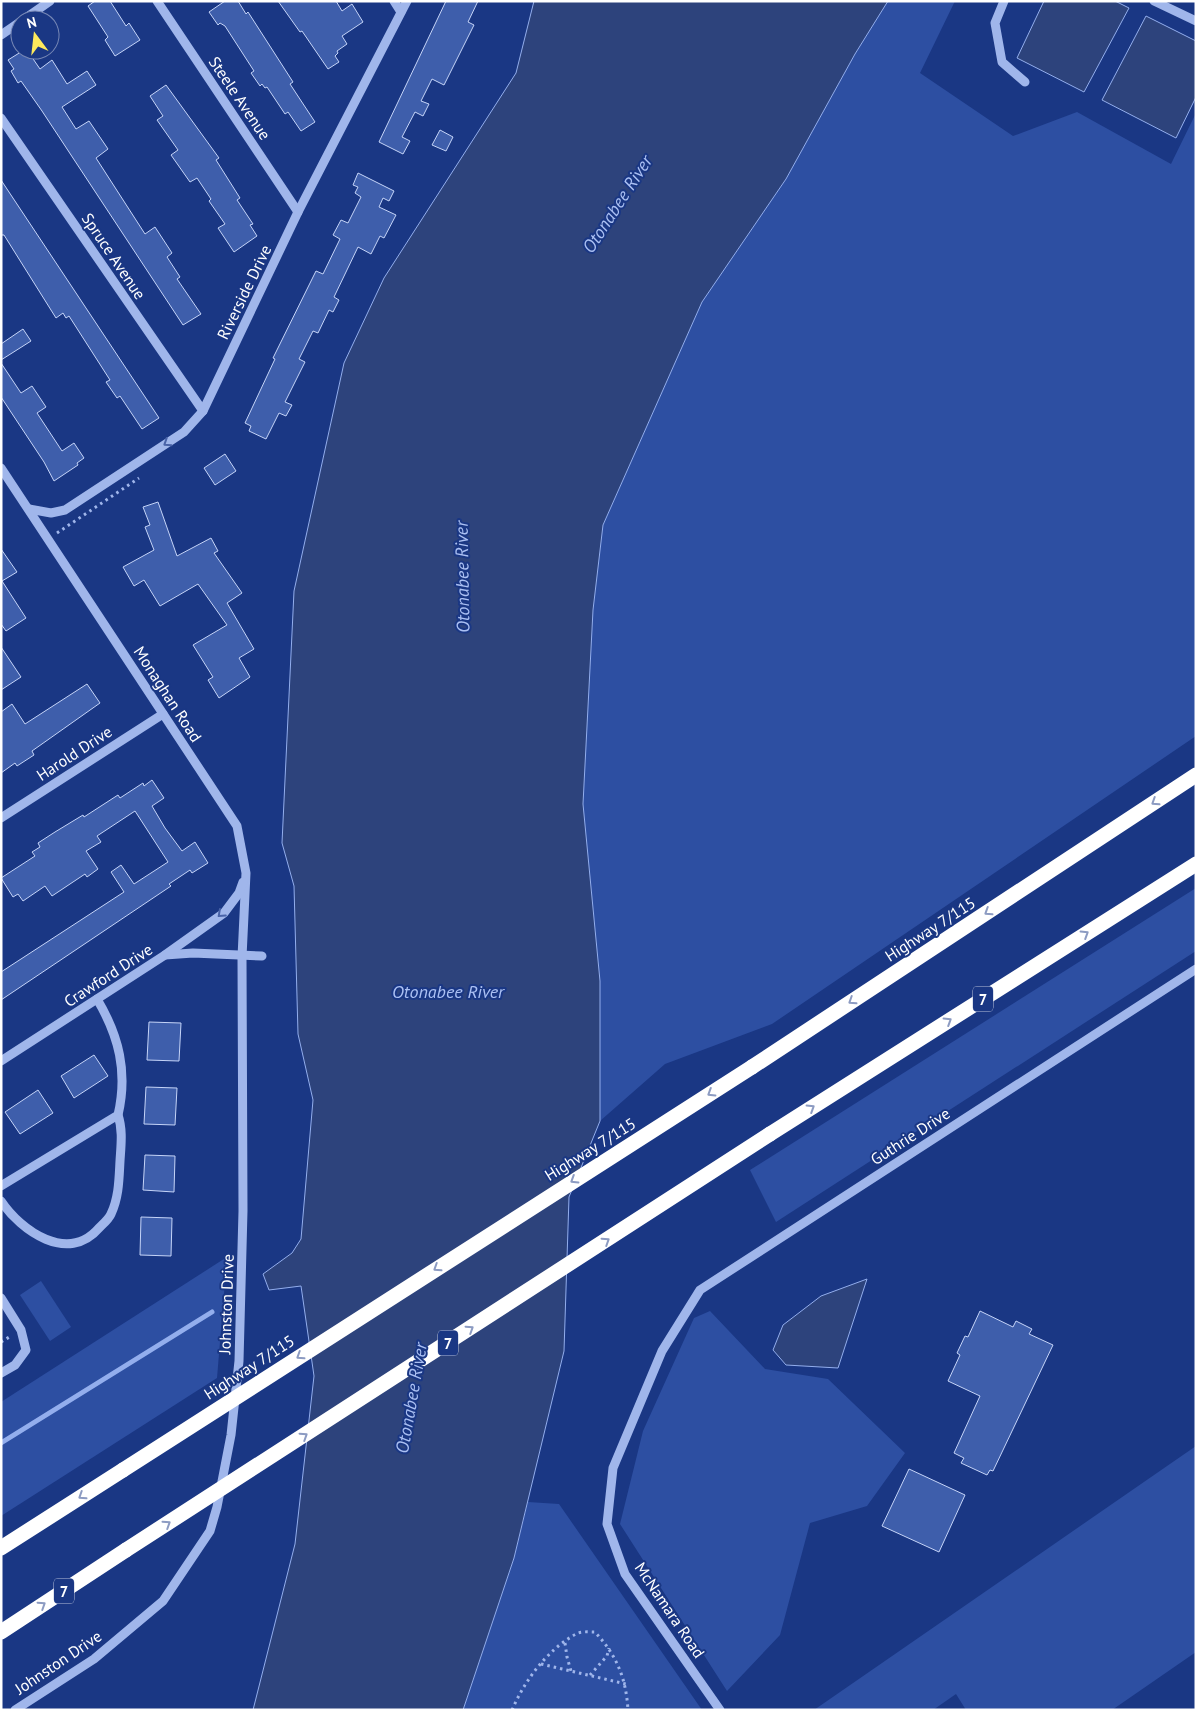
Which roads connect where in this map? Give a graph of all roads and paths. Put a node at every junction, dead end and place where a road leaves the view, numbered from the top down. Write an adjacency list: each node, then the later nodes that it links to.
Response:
1 (50, 1): 7 (street)
2 (157, 1): 12 (street, Steele Avenue)
3 (394, 1): 8 (street)
4 (407, 1): 8 (street, Riverside Drive)
5 (1004, 1): 10 (street)
6 (1154, 1): 9 (street)
7 (37, 10)
8 (402, 12): 12 (street, Riverside Drive)
9 (1196, 21)
10 (1025, 82)
11 (1, 118): 13 (street, Spruce Avenue)
12 (298, 212): 13 (street, Riverside Drive)
13 (203, 411): 15 (street, Riverside Drive, one-way to 15)
14 (1, 468): 15 (street, Monaghan Road)
15 (29, 509): 16 (street, Monaghan Road)
16 (163, 714): 18 (street, Harold Drive); 20 (street, Monaghan Road)
17 (1196, 775): 33 (highway, Highway 7/115, one-way to 33, bridge)
18 (1, 818)
19 (1196, 864): 34 (highway, 7, one-way to 19, bridge)
20 (246, 873): 21 (street, one-way to 21); 23 (street, Monaghan Road)
21 (165, 956): 23 (street, Crawford Drive); 25 (street, Crawford Drive)
22 (262, 956): 23 (street, Crawford Drive)
23 (242, 957): 41 (street, Johnston Drive)
24 (1196, 969): 31 (street, Guthrie Drive)
25 (97, 999): 26 (street, Crawford Drive); 27 (street)
26 (1, 1061)
27 (118, 1115): 28 (street); 29 (street)
28 (1, 1186)
29 (1, 1200)
30 (1, 1298): 32 (street)
31 (662, 1351): 44 (street, McNamara Road)
32 (1, 1373)
33 (1, 1548)
34 (1, 1632)
35 (565, 1642): 36 (path); 37 (path); 38 (path)
36 (609, 1647): 39 (path); 40 (path)
37 (541, 1664): 38 (path); 42 (path)
38 (571, 1671): 39 (path)
39 (590, 1675): 40 (path)
40 (626, 1684): 43 (path)
41 (15, 1710)
42 (512, 1710)
43 (628, 1710)
44 (720, 1710)

